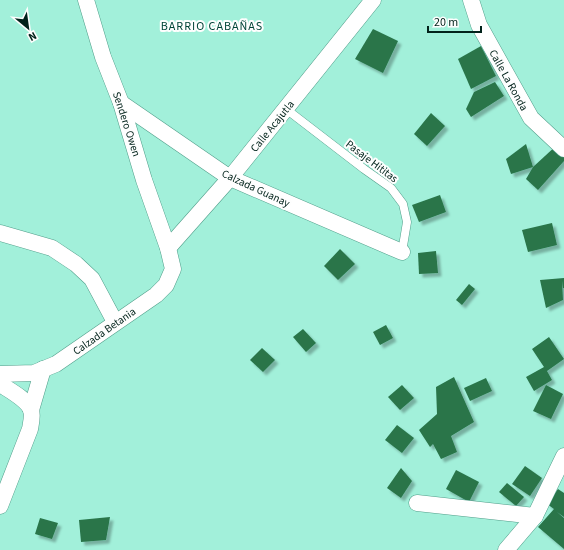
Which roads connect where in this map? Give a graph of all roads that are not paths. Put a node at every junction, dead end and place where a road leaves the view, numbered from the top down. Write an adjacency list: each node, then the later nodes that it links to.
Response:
1 (86, 0): 4 (street, Sendero Owen)
2 (374, 0): 5 (street, Calle Acajutla)
3 (470, 0): 6 (street, Calle La Ronda)
4 (122, 103): 7 (street, Calzada Guanay); 9 (street, Sendero Owen)
5 (286, 109): 7 (street, Calle Acajutla); 10 (lane, Pasaje Hititas)
6 (564, 149)
7 (230, 178): 9 (street, Calle Acajutla); 10 (street, Calzada Guanay)
8 (0, 233): 11 (street)
9 (168, 248): 11 (street, Calzada Betania)
10 (402, 252)
11 (115, 322): 12 (street, Calzada Betania)
12 (42, 369): 13 (street, Calzada Betania); 15 (street)
13 (0, 374)
14 (0, 384): 15 (street)
15 (31, 410): 18 (street)
16 (564, 456): 19 (street)
17 (417, 503): 19 (street)
18 (0, 506)
19 (535, 516): 20 (street)
20 (506, 550)

